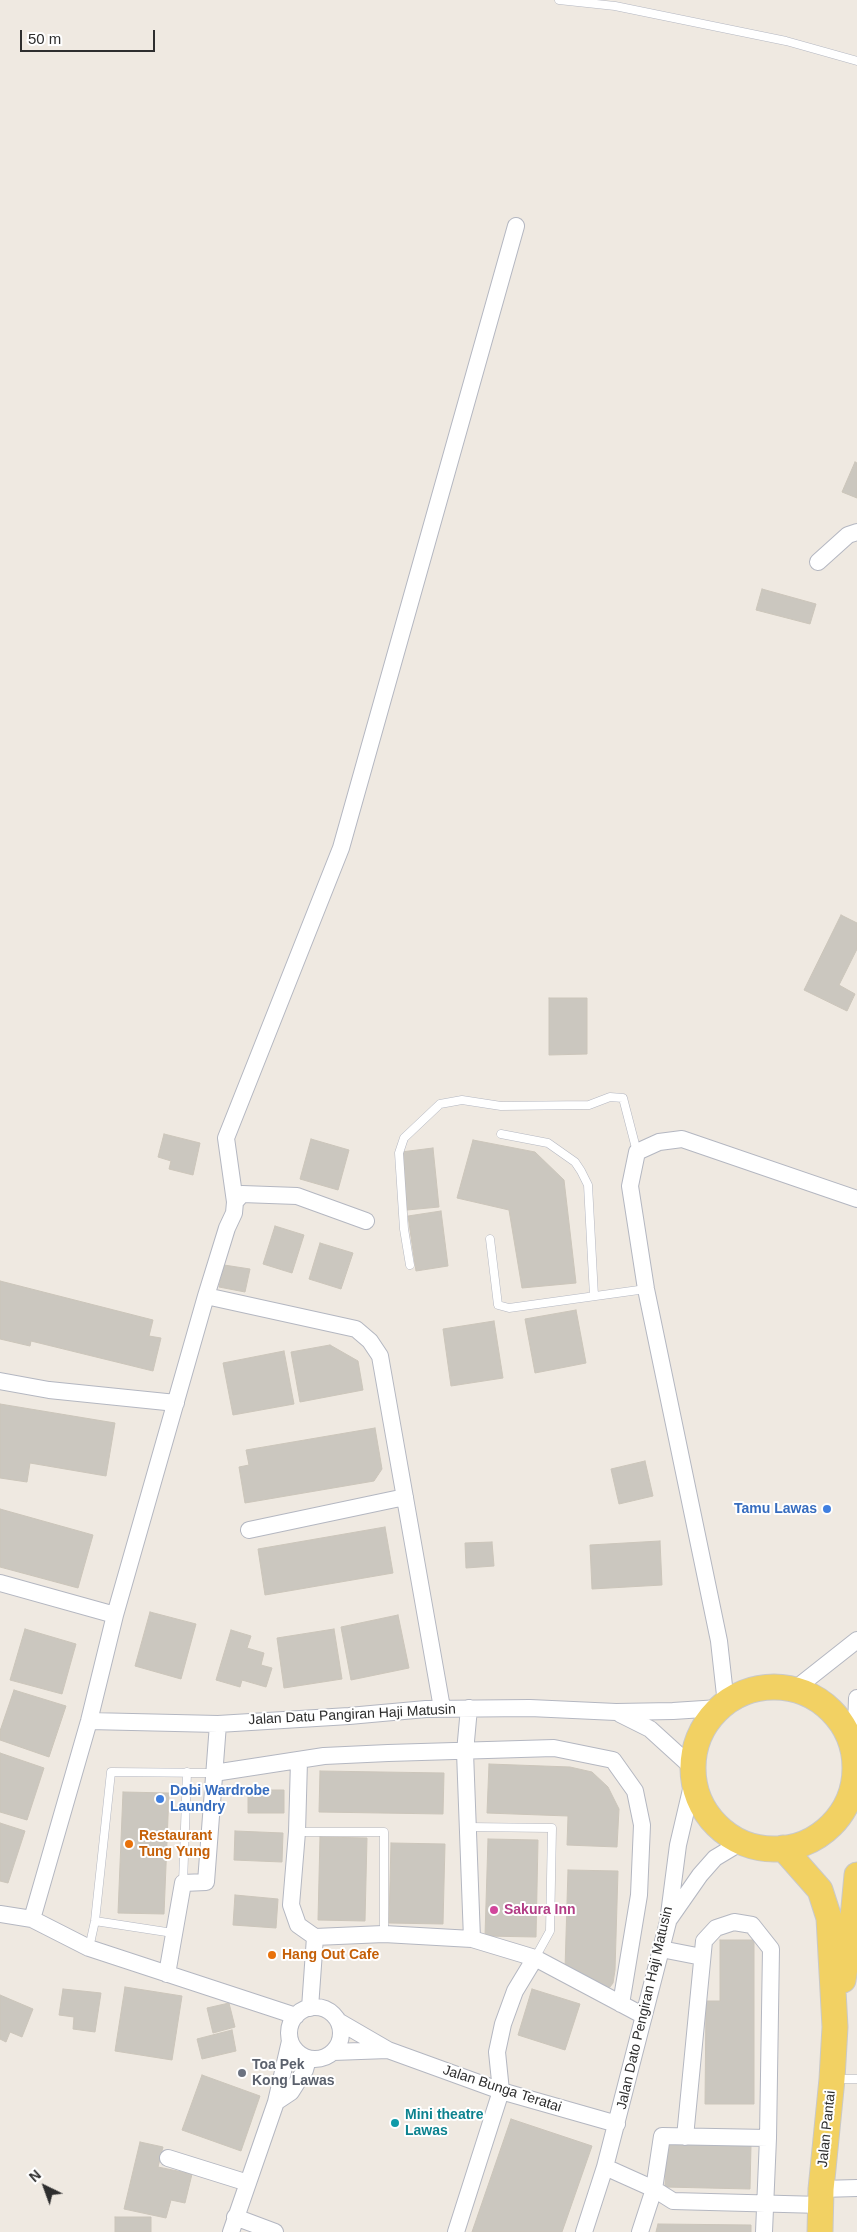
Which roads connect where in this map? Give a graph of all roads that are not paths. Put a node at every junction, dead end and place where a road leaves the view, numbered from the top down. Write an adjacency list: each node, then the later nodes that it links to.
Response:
1 (559, 0): 2 (lane)
2 (857, 61)
3 (516, 226): 9 (street)
4 (857, 532): 5 (street)
5 (818, 562)
6 (501, 1134): 15 (lane)
7 (637, 1152): 8 (street); 12 (lane); 13 (street)
8 (857, 1199)
9 (235, 1202): 10 (street); 14 (street)
10 (366, 1221)
11 (490, 1239): 15 (lane)
12 (410, 1265)
13 (646, 1289): 15 (lane); 25 (street)
14 (206, 1296): 17 (street); 18 (street)
15 (594, 1296)
16 (0, 1381): 17 (street)
17 (176, 1403): 21 (street)
18 (405, 1498): 19 (street); 26 (street)
19 (249, 1530)
20 (0, 1583): 21 (street)
21 (115, 1615): 29 (street)
22 (857, 1640): 23 (street)
23 (795, 1689): 25 (main road); 32 (main road)
24 (857, 1698): 32 (street)
25 (722, 1706): 28 (street, Jalan Datu Pangiran Haji Matusin); 36 (main road)
26 (442, 1708): 27 (street, Jalan Datu Pangiran Haji Matusin); 30 (street, Jalan Datu Pangiran Haji Matusin)
27 (470, 1708): 28 (street, Jalan Datu Pangiran Haji Matusin); 31 (street)
28 (616, 1712): 36 (street)
29 (88, 1721): 30 (street, Jalan Datu Pangiran Haji Matusin); 46 (street)
30 (218, 1724): 35 (street)
31 (466, 1752): 33 (street); 39 (street); 59 (street)
32 (856, 1756): 37 (main road)
33 (299, 1761): 35 (street); 40 (street)
34 (187, 1772): 35 (lane); 44 (lane); 47 (lane)
35 (214, 1773): 44 (street)
36 (693, 1775): 41 (main road); 48 (street, Jalan Dato Pengiran Haji Matusin)
37 (852, 1790): 38 (main road); 42 (main road)
38 (857, 1815)
39 (468, 1827): 52 (street); 56 (lane)
40 (297, 1832): 50 (lane); 51 (street)
41 (740, 1843): 42 (main road); 48 (street)
42 (783, 1848): 63 (main road, Jalan Pantai)
43 (857, 1875): 57 (main road, Jalan Pantai)
44 (183, 1883): 49 (street)
45 (0, 1914): 46 (street)
46 (32, 1919): 53 (street)
47 (95, 1921): 49 (lane); 53 (lane)
48 (668, 1922): 54 (street, Jalan Dato Pengiran Haji Matusin)
49 (173, 1934): 58 (street)
50 (384, 1934): 51 (street); 52 (street)
51 (315, 1938): 60 (street)
52 (472, 1939): 56 (street)
53 (89, 1948): 58 (street)
54 (661, 1949): 55 (street); 61 (street, Jalan Dato Pengiran Haji Matusin)
55 (702, 1957): 73 (street); 74 (street)
56 (535, 1958): 59 (street); 70 (street)
57 (851, 1963): 63 (main road, Jalan Pantai)
58 (167, 1974): 60 (street)
59 (620, 2004): 61 (street)
60 (303, 2012): 62 (street); 64 (street)
61 (644, 2016): 72 (street, Jalan Dato Pengiran Haji Matusin)
62 (338, 2021): 65 (street); 66 (street)
63 (834, 2027): 68 (main road, Jalan Pantai)
64 (290, 2041): 67 (street); 71 (street)
65 (388, 2050): 66 (street); 70 (street, Jalan Bunga Teratai)
66 (333, 2052): 67 (street)
67 (308, 2059): 71 (street)
68 (832, 2079): 69 (lane); 80 (main road, Jalan Pantai)
69 (857, 2079)
70 (501, 2091): 72 (street, Jalan Bunga Teratai); 84 (street)
71 (276, 2102): 77 (street)
72 (617, 2124): 76 (street, Jalan Dato Pengiran Haji Matusin)
73 (685, 2137): 74 (street); 79 (street)
74 (768, 2138): 81 (street)
75 (168, 2158): 77 (street)
76 (605, 2167): 79 (street); 85 (street, Jalan Dato Pengiran Haji Matusin)
77 (248, 2183): 82 (street)
78 (857, 2188): 80 (street)
79 (654, 2189): 81 (street); 86 (street)
80 (821, 2197): 81 (street); 88 (main road, Jalan Pantai)
81 (765, 2204): 87 (street)
82 (233, 2224): 83 (street)
83 (275, 2232)
84 (456, 2232)
85 (584, 2232)
86 (640, 2232)
87 (764, 2232)
88 (820, 2232)

